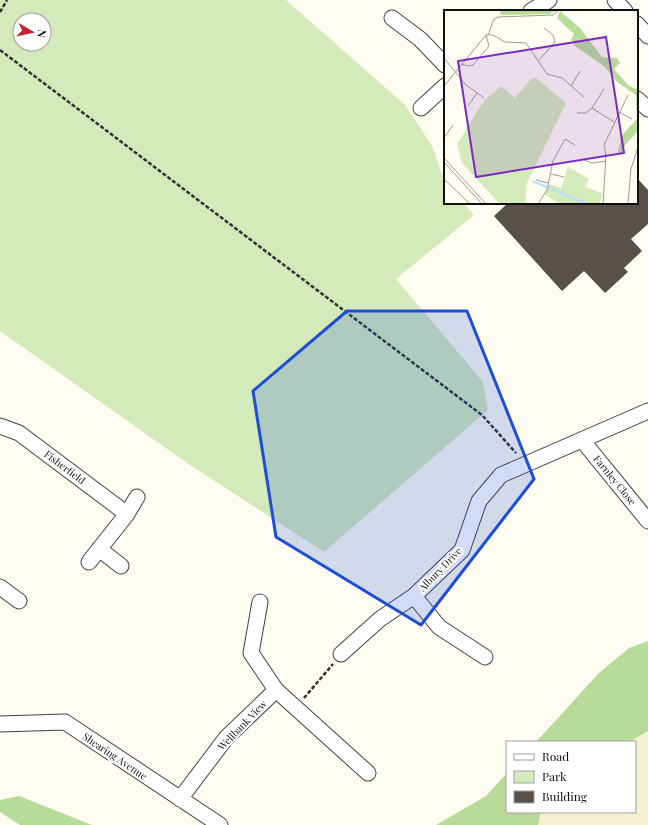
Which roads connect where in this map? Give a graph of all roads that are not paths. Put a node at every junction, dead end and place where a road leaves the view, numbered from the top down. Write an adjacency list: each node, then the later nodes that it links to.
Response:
1 (549, 0): 3 (street)
2 (615, 0): 4 (street)
3 (532, 10)
4 (624, 10)
5 (392, 18): 8 (street)
6 (638, 25): 7 (street)
7 (648, 36)
8 (444, 64)
9 (444, 87): 11 (street)
10 (638, 100): 12 (street)
11 (421, 108)
12 (648, 109)
13 (648, 411): 15 (street, Albury Drive)
14 (0, 426): 17 (street, Fisherfield)
15 (582, 440): 18 (street, Farnley Close); 23 (street, Albury Drive)
16 (137, 497): 17 (street)
17 (127, 514): 19 (street)
18 (648, 521)
19 (99, 549): 20 (street); 21 (street)
20 (89, 562)
21 (121, 566)
22 (2, 592): 24 (street)
23 (414, 596): 26 (street, Albury Drive); 27 (street)
24 (19, 601)
25 (260, 602): 28 (street)
26 (341, 654)
27 (485, 657)
28 (276, 690): 30 (street); 31 (street, Wellbank View)
29 (0, 724): 31 (street, Shearing Avenue)
30 (368, 773)
31 (180, 799): 32 (street, Shearing Avenue)
32 (220, 825)

